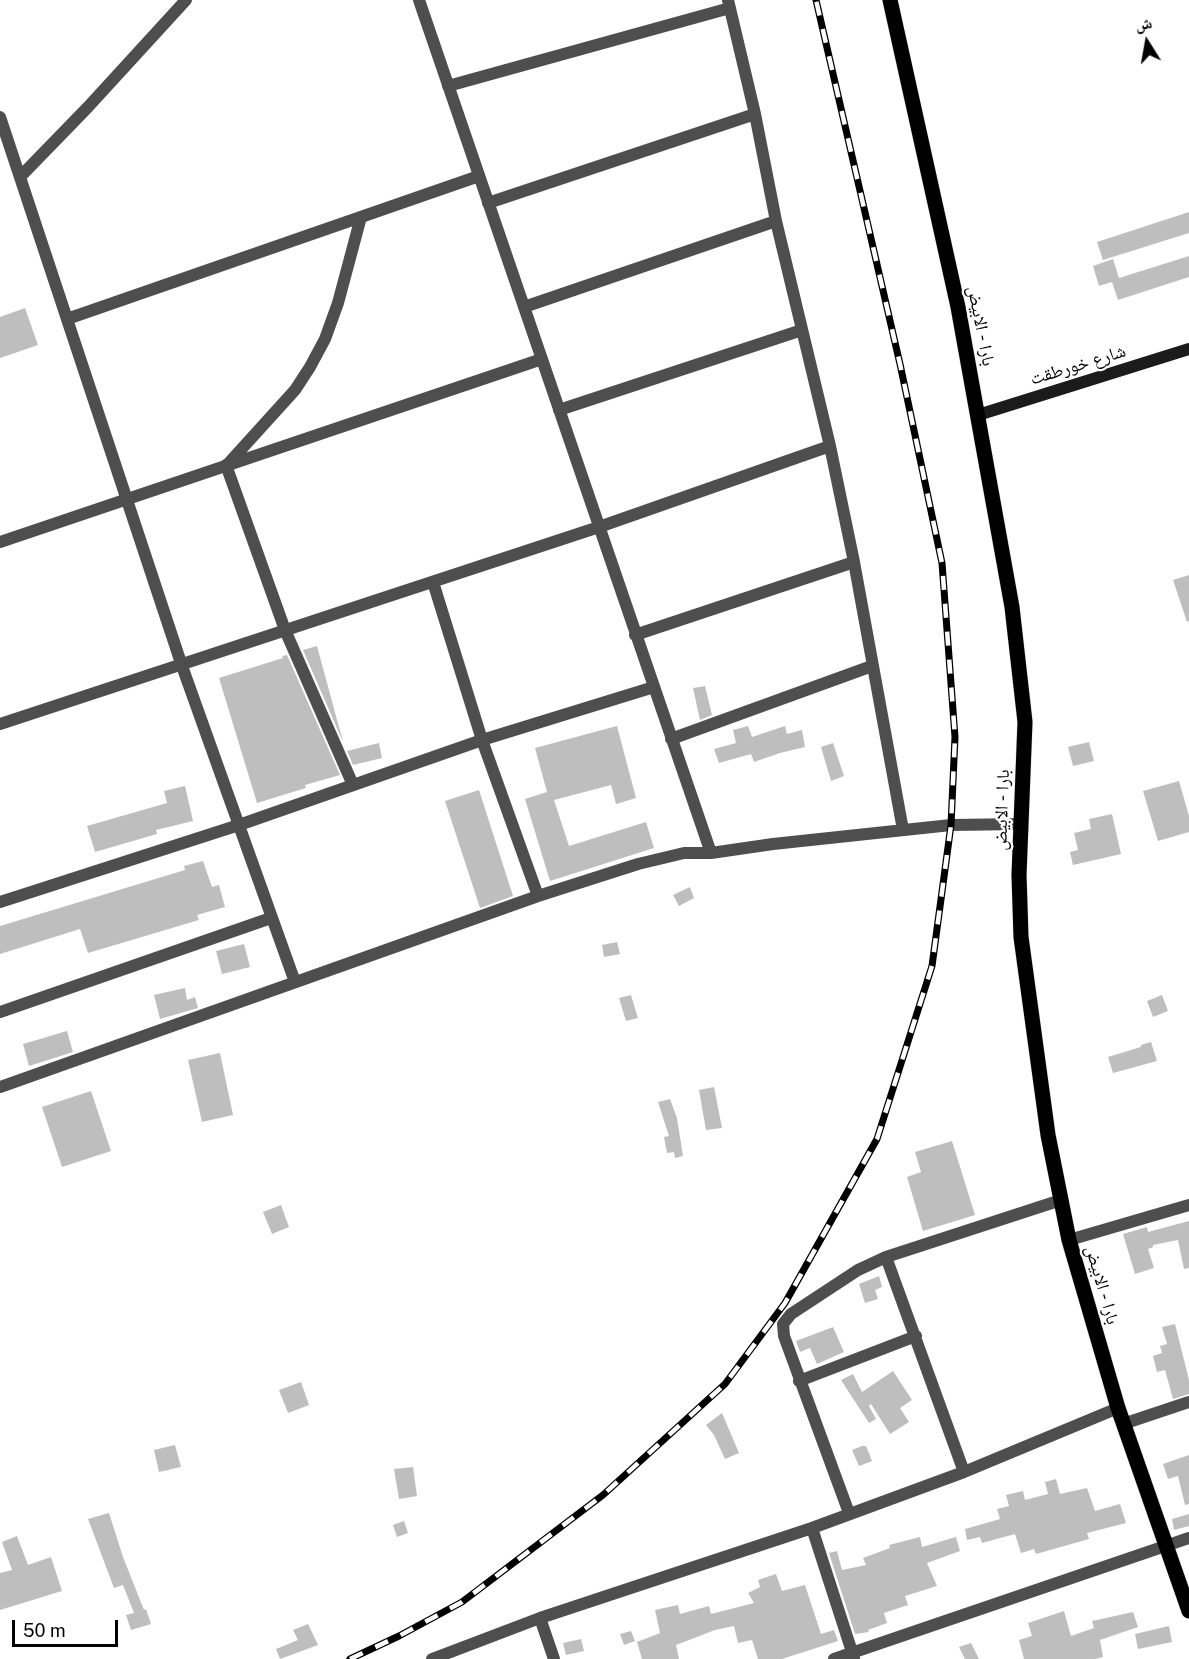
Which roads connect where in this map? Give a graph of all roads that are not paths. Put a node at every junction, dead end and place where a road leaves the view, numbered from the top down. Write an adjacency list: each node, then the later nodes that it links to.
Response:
1 (186, 0): 11 (street)
2 (419, 0): 5 (street)
3 (890, 0): 21 (main road, بارا - الابيض)
4 (729, 4): 5 (street); 6 (street)
5 (448, 86): 10 (street)
6 (755, 114): 12 (street); 14 (street)
7 (0, 117): 8 (street)
8 (13, 156): 9 (street); 11 (street)
9 (0, 160)
10 (479, 176): 12 (street); 13 (street)
11 (20, 177): 16 (street)
12 (489, 203): 15 (street)
13 (361, 217): 16 (street); 23 (street)
14 (776, 221): 15 (street); 17 (street)
15 (524, 307): 19 (street)
16 (67, 319): 24 (street)
17 (802, 330): 20 (street); 22 (street)
18 (1189, 349): 21 (street, شارع خورطقت)
19 (542, 359): 20 (street); 23 (street)
20 (559, 410): 25 (street)
21 (978, 415): 38 (main road, بارا - الابيض)
22 (830, 446): 25 (street); 27 (street)
23 (226, 465): 24 (street); 29 (street)
24 (127, 500): 26 (street); 31 (street)
25 (599, 527): 28 (street); 30 (street)
26 (0, 542)
27 (854, 562): 30 (street); 32 (street)
28 (433, 582): 29 (street); 36 (street)
29 (285, 630): 31 (street); 37 (street)
30 (635, 635): 33 (street)
31 (182, 666): 34 (street); 39 (street)
32 (872, 666): 35 (street); 40 (street)
33 (654, 687): 35 (street); 36 (street)
34 (0, 724)
35 (671, 739): 41 (street)
36 (482, 740): 37 (street); 42 (street)
37 (353, 785): 39 (street)
38 (1022, 824): 40 (street); 48 (main road, بارا - الابيض)
39 (239, 825): 43 (street); 44 (street)
40 (903, 830): 41 (street)
41 (711, 853): 42 (street)
42 (538, 896): 45 (street)
43 (0, 902)
44 (272, 918): 45 (street); 46 (street)
45 (295, 982): 47 (street)
46 (0, 1012)
47 (0, 1086)
48 (1061, 1200): 50 (main road, بارا - الابيض); 51 (street)
49 (1189, 1205): 50 (street)
50 (1069, 1240): 55 (main road, بارا - الابيض)
51 (886, 1257): 52 (street); 53 (street)
52 (916, 1336): 53 (street); 57 (street)
53 (799, 1381): 58 (street)
54 (1189, 1402): 56 (street)
55 (1118, 1408): 56 (main road, بارا - الابيض); 57 (street)
56 (1123, 1424): 61 (main road, بارا - الابيض)
57 (964, 1472): 58 (street)
58 (849, 1513): 59 (street)
59 (812, 1528): 63 (street); 64 (street)
60 (1189, 1538): 61 (street)
61 (1167, 1546): 62 (main road, بارا - الابيض); 64 (street)
62 (1189, 1611)
63 (540, 1618): 65 (street); 66 (street)
64 (853, 1656): 67 (street)
65 (432, 1659)
66 (554, 1659)
67 (834, 1659)

